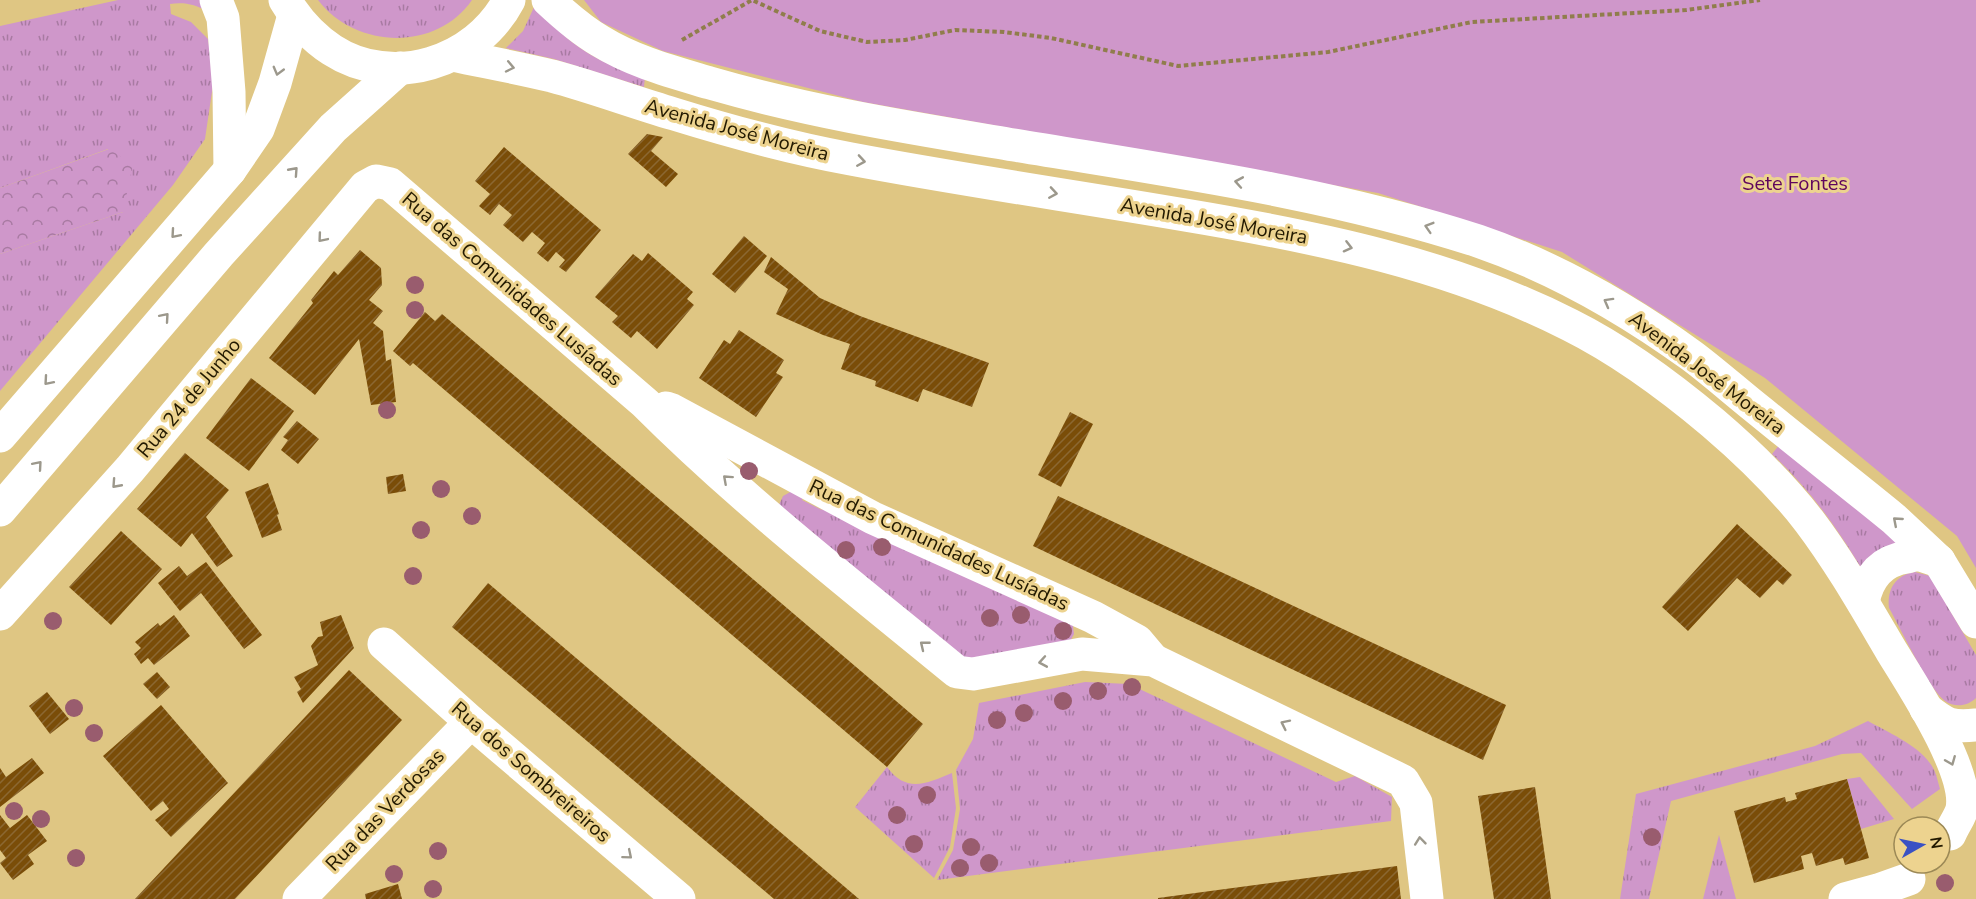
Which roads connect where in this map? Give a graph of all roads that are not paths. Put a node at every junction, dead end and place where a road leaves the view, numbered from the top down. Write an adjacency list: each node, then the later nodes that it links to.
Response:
1 (216, 0): 7 (main road)
2 (509, 0): 5 (main road)
3 (548, 0): 14 (main road, Avenida José Moreira, one-way to 3)
4 (290, 8): 6 (main road); 7 (main road, one-way to 7)
5 (453, 55): 6 (main road); 15 (main road, Avenida José Moreira, one-way to 15)
6 (400, 68): 12 (main road, one-way to 6)
7 (230, 170): 10 (main road, one-way to 10)
8 (376, 181): 9 (main road, Rua das Comunidades Lusíadas); 16 (main road, Rua 24 de Junho, one-way to 16)
9 (645, 403): 11 (main road, Rua das Comunidades Lusíadas); 13 (main road, Rua das Comunidades Lusíadas, one-way to 9)
10 (0, 436)
11 (787, 472): 13 (main road, Rua das Comunidades Lusíadas); 17 (main road, Rua das Comunidades Lusíadas)
12 (0, 510)
13 (761, 511): 20 (main road, Rua das Comunidades Lusíadas, one-way to 13)
14 (1939, 561): 15 (main road); 18 (main road, Avenida José Moreira)
15 (1863, 602): 22 (main road, Avenida José Moreira)
16 (0, 614)
17 (1093, 617): 20 (main road, Rua das Comunidades Lusíadas); 21 (main road, Rua das Comunidades Lusíadas)
18 (1976, 622)
19 (384, 644): 23 (main road, Rua dos Sombreireiros)
20 (1082, 654): 21 (main road, Rua das Comunidades Lusíadas)
21 (1152, 660): 29 (main road, Rua das Comunidades Lusíadas, one-way to 21)
22 (1926, 709): 24 (main road); 25 (main road, Avenida José Moreira, one-way to 25)
23 (471, 722): 27 (main road, Rua das Verdosas); 28 (main road, Rua dos Sombreireiros, one-way to 28)
24 (1976, 725)
25 (1955, 835)
26 (1911, 880): 30 (main road)
27 (299, 899)
28 (679, 899)
29 (1426, 899)
30 (1845, 899)

